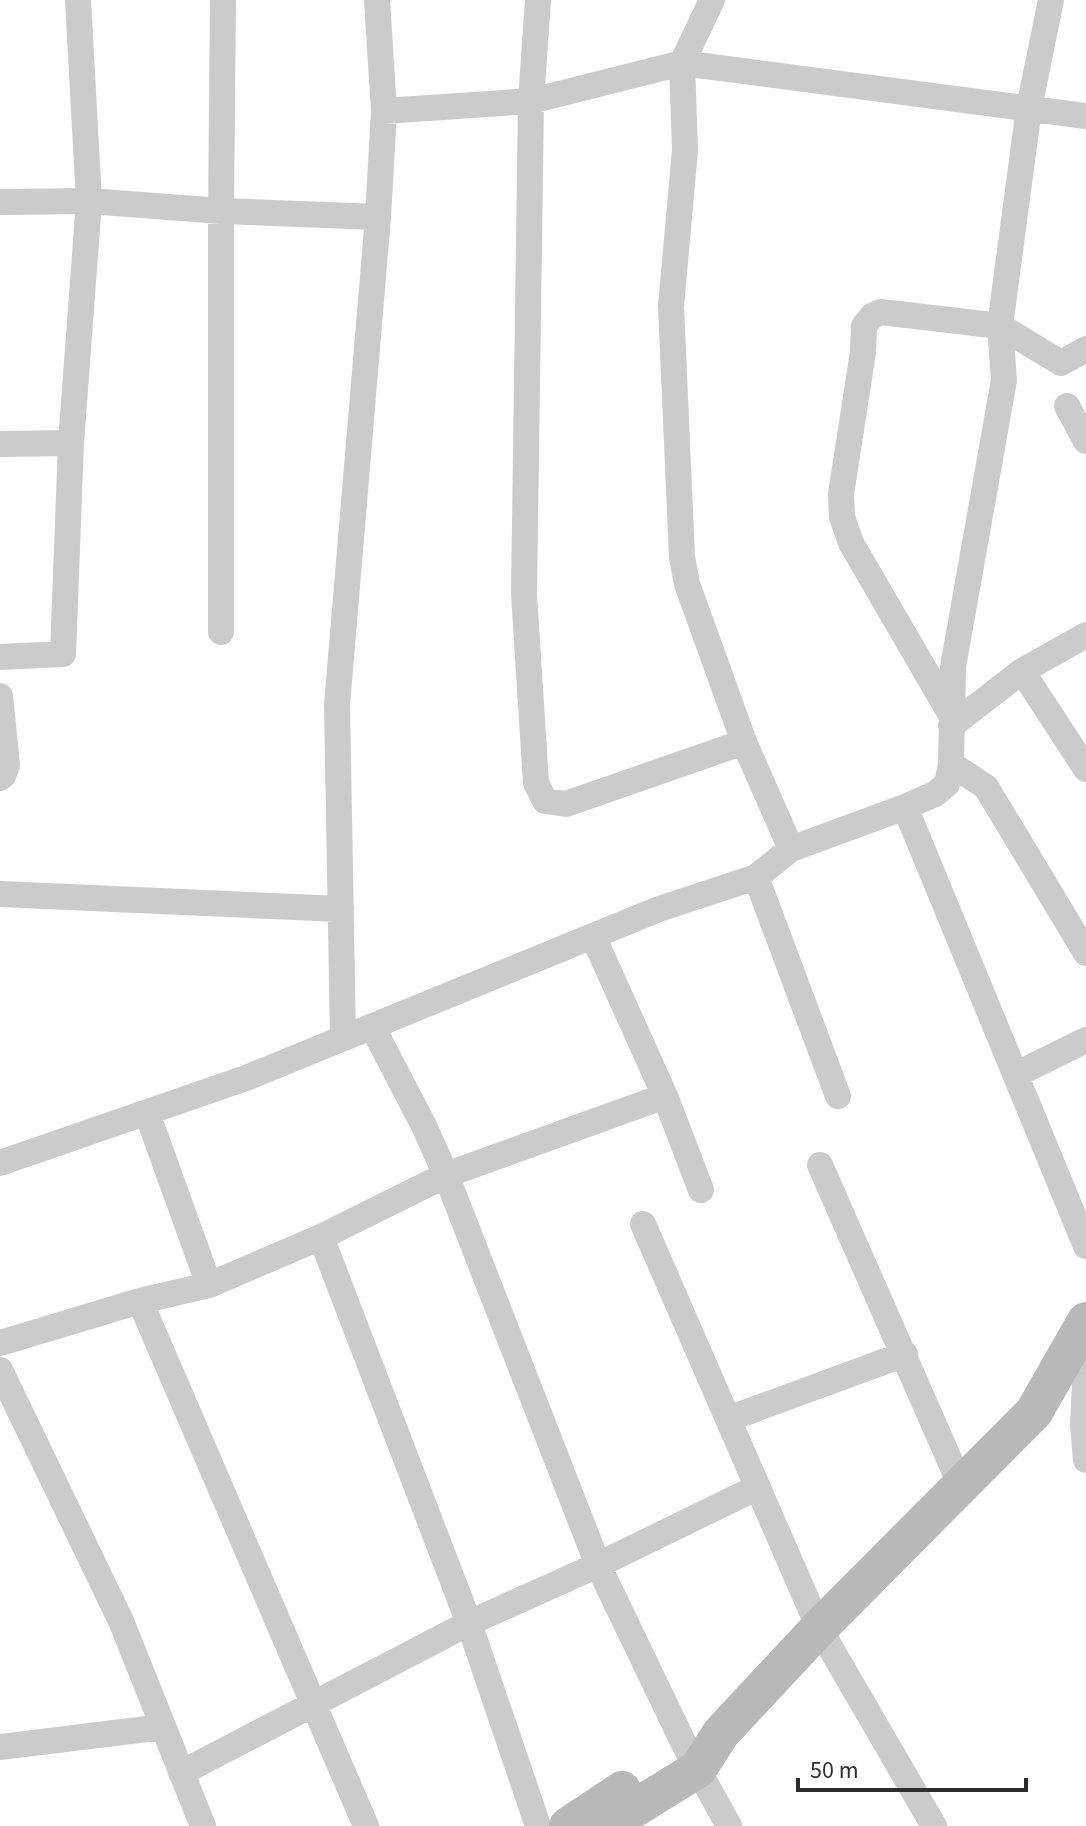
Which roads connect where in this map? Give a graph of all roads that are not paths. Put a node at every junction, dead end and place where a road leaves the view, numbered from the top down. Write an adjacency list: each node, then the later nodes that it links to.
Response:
1 (78, 0): 12 (street)
2 (223, 0): 14 (street)
3 (377, 0): 10 (street)
4 (538, 0): 8 (street)
5 (712, 0): 7 (street)
6 (1051, 0): 9 (street)
7 (682, 63): 8 (street); 9 (street); 28 (street)
8 (531, 101): 10 (street); 28 (street)
9 (1029, 108): 11 (street); 16 (street)
10 (384, 111): 15 (street)
11 (1086, 116)
12 (89, 201): 13 (street); 14 (street); 20 (street)
13 (0, 202)
14 (221, 211): 15 (street); 22 (street)
15 (378, 217): 36 (street)
16 (1000, 326): 17 (street); 27 (street); 27 (street)
17 (1086, 349)
18 (1067, 406): 19 (street)
19 (1086, 441)
20 (71, 443): 21 (street); 24 (street)
21 (0, 444)
22 (221, 632)
23 (1086, 635): 25 (street)
24 (0, 657)
25 (1022, 671): 27 (street); 30 (street)
26 (0, 696): 31 (street)
27 (951, 721): 29 (street)
28 (744, 742): 33 (street)
29 (951, 764): 32 (street); 38 (street)
30 (1086, 769)
31 (0, 778)
32 (905, 807): 33 (street); 42 (street)
33 (791, 849): 34 (street)
34 (756, 877): 37 (street); 44 (street)
35 (0, 894): 36 (street)
36 (341, 909): 40 (street)
37 (593, 936): 39 (street); 43 (street)
38 (1086, 953)
39 (372, 1026): 40 (street); 48 (street)
40 (343, 1038): 45 (street)
41 (1086, 1040): 42 (street)
42 (1017, 1074): 52 (street)
43 (665, 1096): 48 (street); 49 (street)
44 (838, 1096)
45 (147, 1113): 46 (street); 53 (street)
46 (0, 1163)
47 (820, 1165): 57 (street)
48 (446, 1175): 51 (street); 64 (street)
49 (701, 1190)
50 (643, 1224): 60 (street)
51 (321, 1237): 53 (street); 65 (street)
52 (1086, 1246)
53 (209, 1285): 54 (street)
54 (140, 1301): 56 (street); 67 (street)
55 (1086, 1321): 62 (street)
56 (0, 1343)
57 (905, 1354): 60 (street); 62 (street)
58 (1086, 1361): 61 (street)
59 (0, 1370): 68 (street)
60 (728, 1419): 63 (street)
61 (1086, 1460)
62 (961, 1486): 66 (street)
63 (758, 1487): 64 (street); 66 (street)
64 (598, 1565): 65 (street); 70 (street)
65 (469, 1623): 67 (street); 74 (street)
66 (819, 1628): 70 (street); 78 (street)
67 (313, 1702): 71 (street); 73 (street)
68 (163, 1727): 69 (street); 71 (street)
69 (0, 1747)
70 (692, 1758): 75 (street); 76 (street); 77 (street)
71 (181, 1773): 72 (street)
72 (203, 1826)
73 (366, 1826)
74 (538, 1826)
75 (568, 1826)
76 (606, 1826)
77 (729, 1826)
78 (934, 1826)

